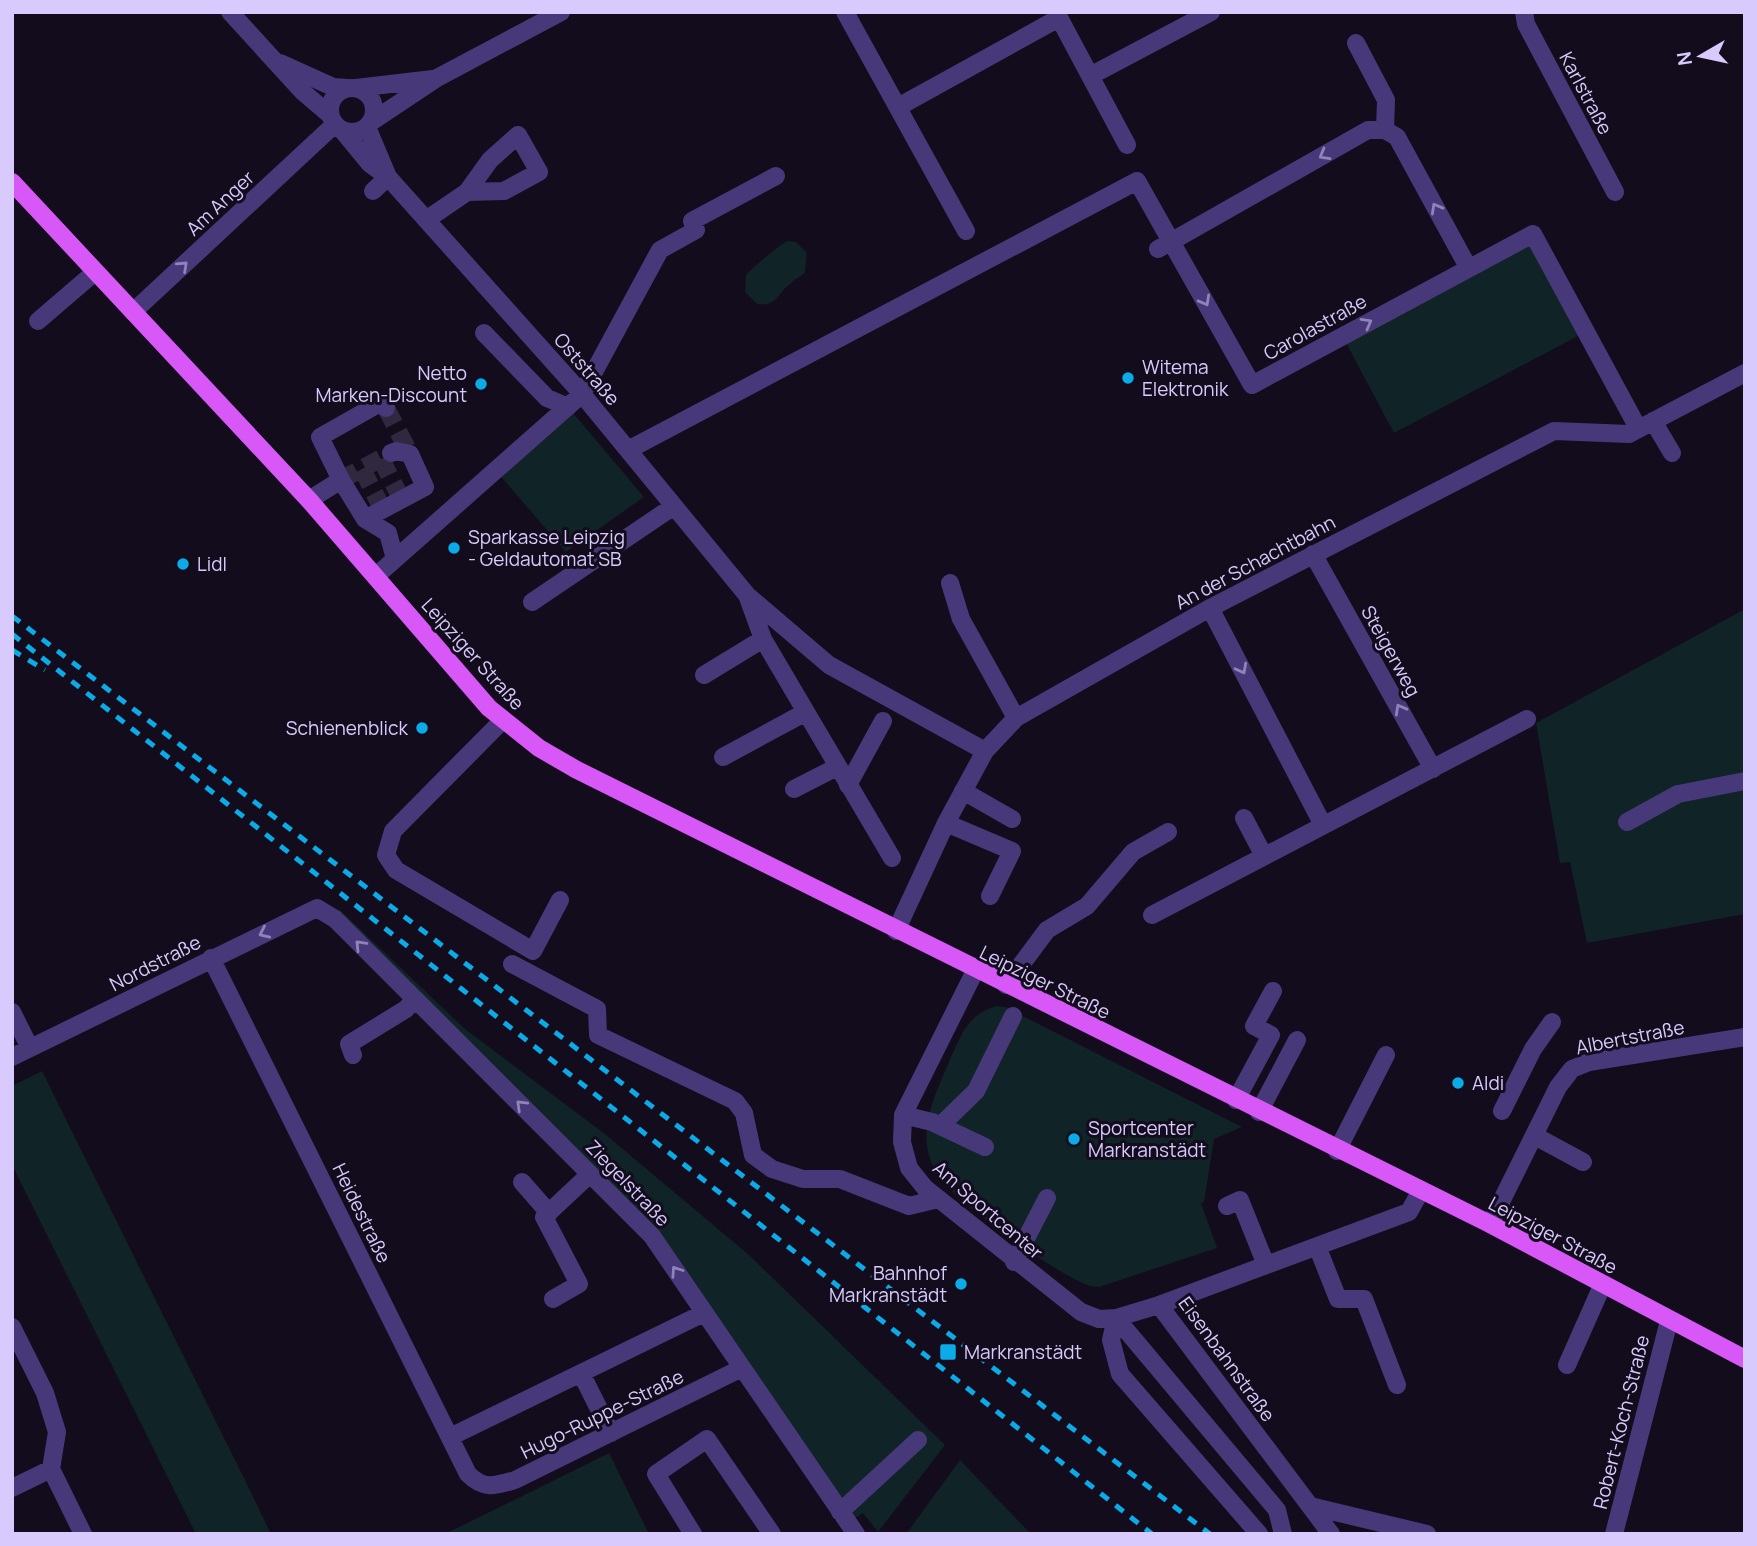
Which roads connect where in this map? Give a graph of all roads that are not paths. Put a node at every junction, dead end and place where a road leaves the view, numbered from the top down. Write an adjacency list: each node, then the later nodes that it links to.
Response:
1 (230, 12): 9 (street, Oststraße)
2 (561, 12): 11 (street)
3 (845, 12): 13 (street)
4 (1211, 12): 7 (street)
5 (1524, 12): 23 (street, Karlstraße)
6 (1058, 15): 10 (street); 13 (street)
7 (1182, 19): 10 (street)
8 (1356, 43): 16 (street)
9 (274, 61): 12 (street, Oststraße); 14 (street, Oststraße)
10 (1090, 76): 17 (street)
11 (437, 78): 12 (street); 15 (street)
12 (352, 88): 14 (street); 15 (street, Oststraße)
13 (898, 107): 25 (street)
14 (336, 123): 15 (street); 19 (street, Oststraße); 29 (street, Am Anger, one-way to 14)
15 (369, 125): 19 (street, Oststraße)
16 (1385, 130): 26 (street, one-way to 26); 27 (street, one-way to 16)
17 (1127, 145)
18 (776, 176): 33 (street)
19 (388, 177): 21 (street); 24 (street, Oststraße)
20 (12, 182): 28 (main road, Leipziger Straße)
21 (373, 191)
22 (467, 192): 24 (street)
23 (1615, 192)
24 (426, 220): 33 (street, Oststraße)
25 (945, 231)
26 (1165, 245): 27 (street, Carolastraße, one-way to 27); 37 (street)
27 (1468, 267): 36 (street, Carolastraße)
28 (95, 272): 29 (main road, Leipziger Straße); 30 (street)
29 (133, 312): 41 (main road, Leipziger Straße)
30 (38, 321)
31 (484, 333): 34 (street)
32 (1745, 373): 36 (street, An der Schachtbahn)
33 (582, 394): 34 (street); 37 (street, Oststraße)
34 (568, 407): 45 (street)
35 (386, 408): 40 (street)
36 (1646, 425): 39 (street); 44 (street, An der Schachtbahn)
37 (628, 450): 42 (street, Oststraße)
38 (391, 453): 43 (street)
39 (1672, 453)
40 (341, 480): 41 (street); 43 (street)
41 (309, 500): 46 (main road, Leipziger Straße)
42 (674, 506): 48 (street, Oststraße); 49 (street)
43 (365, 519): 45 (street)
44 (1313, 554): 50 (street, An der Schachtbahn); 61 (street, Steigerweg, one-way to 44)
45 (395, 559): 46 (street)
46 (376, 576): 56 (main road, Leipziger Straße)
47 (950, 583): 54 (street)
48 (747, 595): 51 (street, Oststraße); 58 (street, Oststraße)
49 (532, 603)
50 (1210, 608): 54 (street, An der Schachtbahn); 70 (street, one-way to 70)
51 (762, 639): 52 (street); 53 (street, Oststraße)
52 (704, 675)
53 (806, 712): 59 (street); 60 (street, Oststraße)
54 (1016, 718): 58 (street, An der Schachtbahn)
55 (1527, 719): 61 (street)
56 (502, 721): 75 (street); 78 (main road, Leipziger Straße)
57 (883, 721): 63 (street)
58 (985, 751): 65 (street, An der Schachtbahn)
59 (723, 757)
60 (837, 766): 63 (street, Oststraße); 64 (street)
61 (1433, 769): 70 (street)
62 (1745, 781): 68 (street)
63 (848, 785): 73 (street, Oststraße)
64 (794, 789)
65 (963, 791): 67 (street); 69 (street, An der Schachtbahn)
66 (1244, 818): 72 (street)
67 (1012, 819)
68 (1627, 822)
69 (946, 823): 74 (street); 78 (street, An der Schachtbahn)
70 (1323, 825): 72 (street)
71 (1168, 832): 82 (street)
72 (1264, 856): 77 (street)
73 (892, 858)
74 (990, 896)
75 (560, 900)
76 (317, 908): 79 (street, Nordstraße, one-way to 79); 84 (street, Ziegelstraße, one-way to 76)
77 (1152, 915)
78 (896, 931): 81 (main road, Leipziger Straße)
79 (211, 958): 90 (street, Nordstraße); 127 (street, Heidestraße)
80 (512, 964): 107 (street)
81 (975, 971): 82 (main road, Leipziger Straße); 97 (street, Am Sportcenter)
82 (1006, 985): 94 (main road, Leipziger Straße)
83 (1273, 991): 94 (street)
84 (414, 1000): 91 (street); 103 (street, Ziegelstraße, one-way to 84)
85 (12, 1012): 90 (street)
86 (1013, 1016): 98 (street)
87 (1552, 1022): 95 (street)
88 (1745, 1037): 99 (street, Albertstraße)
89 (1297, 1040): 96 (street)
90 (30, 1048): 93 (street, Nordstraße)
91 (354, 1055)
92 (1386, 1055): 101 (street)
93 (12, 1057)
94 (1236, 1100): 96 (main road, Leipziger Straße)
95 (1502, 1111)
96 (1259, 1112): 101 (main road, Leipziger Straße)
97 (903, 1115): 98 (street); 107 (street, Am Sportcenter)
98 (940, 1125): 100 (street)
99 (1535, 1136): 102 (street); 110 (street, Albertstraße)
100 (985, 1147)
101 (1337, 1151): 105 (main road, Leipziger Straße)
102 (1583, 1162)
103 (590, 1174): 109 (street); 117 (street, Ziegelstraße, one-way to 103)
104 (522, 1182): 109 (street)
105 (1420, 1192): 110 (main road, Leipziger Straße); 111 (street, Eisenbahnstraße)
106 (1046, 1198): 112 (street)
107 (938, 1199): 112 (street, Am Sportcenter)
108 (1227, 1206): 113 (street)
109 (549, 1213): 115 (street)
110 (1490, 1224): 114 (main road, Leipziger Straße)
111 (1317, 1246): 113 (street, Eisenbahnstraße); 125 (street)
112 (1014, 1262): 118 (street, Am Sportcenter)
113 (1266, 1265): 116 (street, Eisenbahnstraße)
114 (1602, 1286): 119 (main road, Leipziger Straße); 122 (street)
115 (553, 1299)
116 (1159, 1305): 118 (street, Am Sportcenter); 132 (street, Eisenbahnstraße)
117 (705, 1313): 123 (street, Ziegelstraße); 124 (street)
118 (1116, 1318): 138 (street); 139 (street)
119 (1668, 1321): 121 (main road, Leipziger Straße); 142 (street, Robert-Koch-Straße)
120 (12, 1327): 129 (street)
121 (1745, 1359)
122 (1567, 1364)
123 (742, 1368): 126 (street, Hugo-Ruppe-Straße); 133 (street, Ziegelstraße)
124 (581, 1373): 126 (street); 127 (street)
125 (1397, 1385)
126 (611, 1433): 130 (street, Hugo-Ruppe-Straße)
127 (450, 1437): 130 (street, Heidestraße)
128 (918, 1440): 133 (street)
129 (51, 1469): 131 (street); 134 (street)
130 (478, 1483)
131 (12, 1488)
132 (1310, 1506): 140 (street, Eisenbahnstraße); 141 (street)
133 (840, 1511): 137 (street, Ziegelstraße)
134 (83, 1534)
135 (694, 1534): 136 (street)
136 (772, 1534)
137 (856, 1534)
138 (1259, 1534)
139 (1283, 1534)
140 (1331, 1534)
141 (1427, 1534)
142 (1614, 1534)

